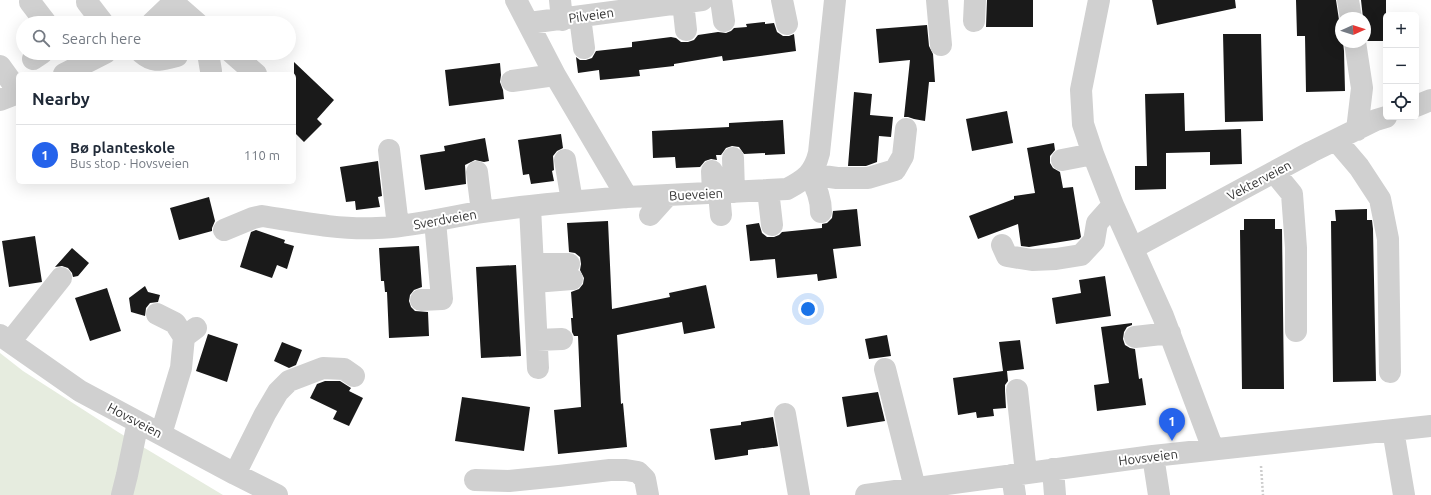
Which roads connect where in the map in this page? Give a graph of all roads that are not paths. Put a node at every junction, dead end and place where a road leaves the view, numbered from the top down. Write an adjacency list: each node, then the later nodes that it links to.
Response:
1 (516, 0): 17 (street)
2 (782, 0): 18 (street)
3 (835, 0): 47 (street, Bueveien)
4 (937, 0): 20 (street)
5 (1100, 0): 40 (street)
6 (1348, 0): 12 (street)
7 (175, 1): 15 (street); 16 (street)
8 (684, 1): 11 (street, Pilveien); 19 (street)
9 (30, 2): 13 (street)
10 (87, 2): 14 (street)
11 (568, 12): 17 (street, Pilveien); 21 (street)
12 (1350, 12)
13 (41, 16)
14 (98, 16)
15 (159, 16)
16 (190, 16)
17 (529, 23): 28 (street)
18 (786, 24)
19 (686, 30)
20 (941, 45)
21 (584, 48)
22 (1356, 48): 37 (street)
23 (85, 60): 25 (street)
24 (240, 60): 27 (street)
25 (70, 65)
26 (0, 66): 30 (street)
27 (254, 72)
28 (555, 75): 29 (street); 51 (street)
29 (512, 81)
30 (16, 89)
31 (16, 93): 32 (street)
32 (0, 100)
33 (1431, 100): 34 (street)
34 (1419, 105)
35 (1383, 118): 37 (street, Vekterveien)
36 (906, 129): 47 (street)
37 (1357, 130): 38 (street, Vekterveien)
38 (1336, 140): 46 (street, Vekterveien); 78 (street)
39 (389, 150): 61 (street)
40 (1093, 154): 43 (street); 53 (street)
41 (733, 158): 49 (street)
42 (565, 160): 52 (street)
43 (1062, 160)
44 (712, 171): 49 (street)
45 (477, 172): 55 (street)
46 (1274, 172): 64 (street, Vekterveien); 70 (street)
47 (809, 174): 48 (street, Bueveien); 56 (street)
48 (768, 190): 49 (street, Bueveien); 60 (street)
49 (722, 192): 50 (street, Bueveien); 58 (street)
50 (668, 195): 51 (street, Bueveien); 57 (street)
51 (627, 197): 52 (street, Sverdveien)
52 (572, 201): 54 (street, Sverdveien)
53 (1113, 205): 63 (street); 64 (street)
54 (530, 207): 55 (street, Sverdveien); 66 (street)
55 (482, 212): 59 (street, Sverdveien)
56 (821, 212)
57 (650, 215)
58 (721, 215)
59 (435, 221): 61 (street, Sverdveien); 68 (street)
60 (772, 225)
61 (398, 226): 62 (street, Sverdveien)
62 (224, 230)
63 (1002, 245)
64 (1133, 248): 71 (street)
65 (570, 271): 66 (street)
66 (534, 273): 75 (street)
67 (61, 278): 73 (street)
68 (418, 293)
69 (157, 314): 85 (street)
70 (1296, 331)
71 (1170, 333): 72 (street); 86 (street)
72 (1134, 337)
73 (5, 338): 82 (street, Hovsveien)
74 (562, 339): 75 (street)
75 (537, 340): 76 (street)
76 (538, 368)
77 (885, 369): 92 (street)
78 (1390, 372)
79 (354, 376): 89 (street)
80 (1017, 390): 91 (street)
81 (785, 414): 96 (street)
82 (138, 422): 85 (street, Hovsveien); 93 (street)
83 (1431, 426): 84 (street, Hovsveien)
84 (1393, 430): 86 (street, Hovsveien); 100 (street)
85 (161, 434): 89 (street, Hovsveien)
86 (1213, 449): 87 (street, Hovsveien)
87 (1153, 456): 88 (street, Hovsveien); 99 (street)
88 (1053, 469): 91 (street, Hovsveien); 98 (street)
89 (235, 474): 94 (street, Hovsveien)
90 (476, 480): 95 (street)
91 (1018, 481): 92 (street, Hovsveien)
92 (915, 488): 97 (street, Hovsveien)
93 (122, 495)
94 (277, 495)
95 (648, 495)
96 (799, 495)
97 (866, 495)
98 (1056, 495)
99 (1159, 495)
100 (1404, 495)

